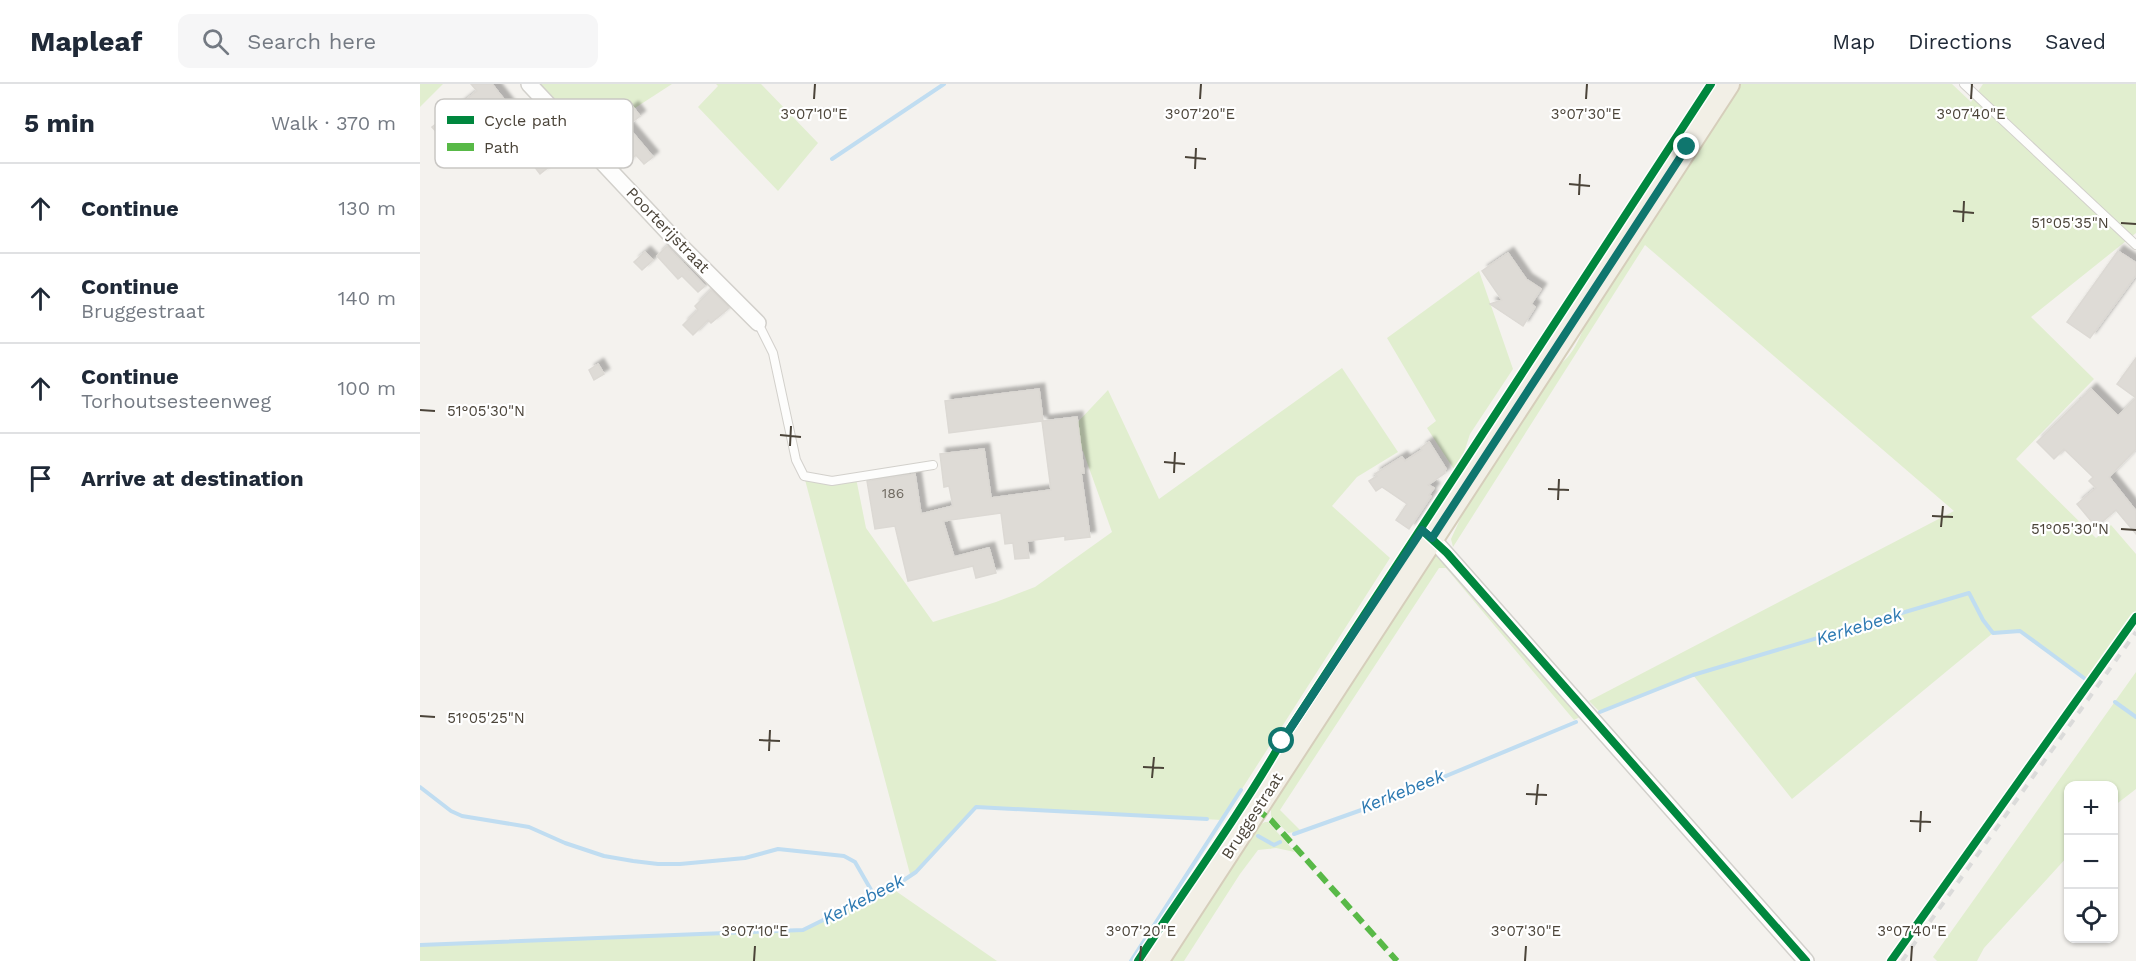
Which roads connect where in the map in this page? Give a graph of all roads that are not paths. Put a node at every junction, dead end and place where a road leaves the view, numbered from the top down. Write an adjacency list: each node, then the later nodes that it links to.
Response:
1 (529, 84): 4 (street, Poorterijstraat)
2 (1728, 84): 9 (main road, Bruggestraat)
3 (1964, 84): 6 (lane)
4 (543, 99)
5 (608, 168): 7 (street, Poorterijstraat)
6 (2136, 245)
7 (758, 323): 8 (lane)
8 (933, 465)
9 (1432, 538): 10 (main road, Bruggestraat); 11 (street)
10 (1157, 961)
11 (1806, 961)

